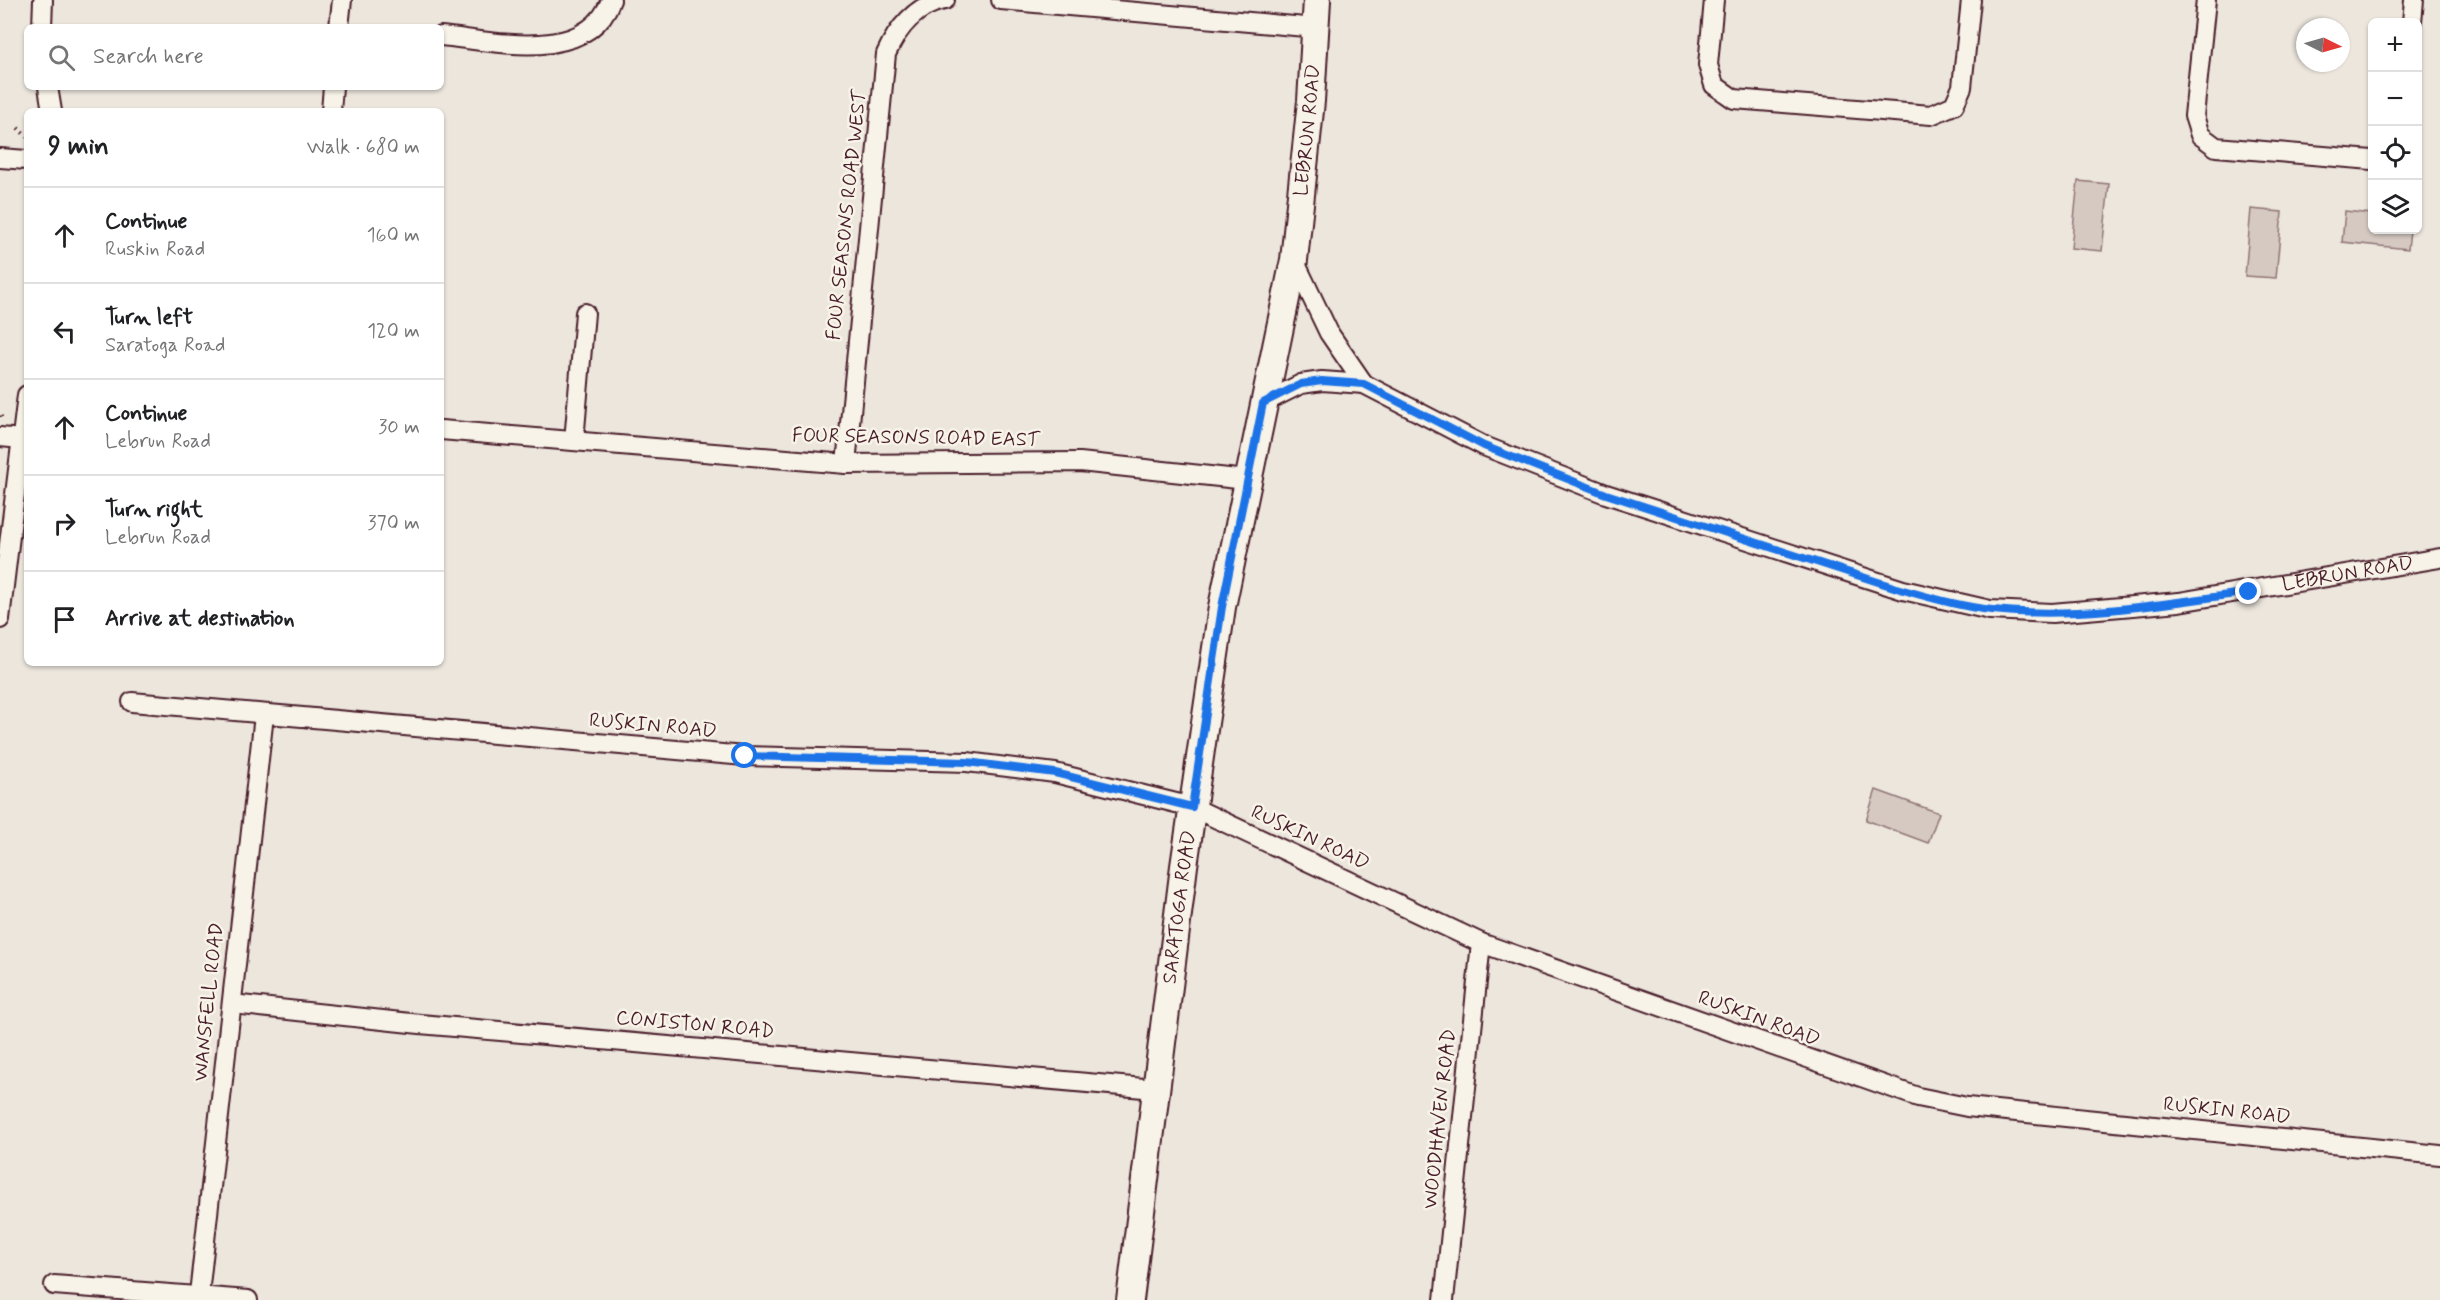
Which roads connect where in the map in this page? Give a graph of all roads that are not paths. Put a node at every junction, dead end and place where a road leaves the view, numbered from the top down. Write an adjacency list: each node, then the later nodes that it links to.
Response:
1 (43, 0): 12 (street)
2 (342, 0): 13 (street)
3 (611, 0): 15 (street)
4 (945, 0): 32 (street, FOUR SEASONS ROAD WEST)
5 (1000, 0): 14 (street)
6 (1317, 0): 14 (street, LEBRUN ROAD)
7 (1714, 0): 8 (street)
8 (1971, 0)
9 (2206, 0): 22 (street)
10 (2414, 0): 11 (street)
11 (2412, 18)
12 (42, 24)
13 (339, 24)
14 (1317, 28): 23 (street, LEBRUN ROAD)
15 (444, 36)
16 (48, 90): 18 (street)
17 (333, 90): 19 (street)
18 (52, 108)
19 (331, 108)
20 (0, 158): 21 (street)
21 (24, 160)
22 (2368, 160)
23 (1294, 260): 25 (street, LEBRUN ROAD); 26 (street, LEBRUN ROAD)
24 (585, 313): 31 (street)
25 (1364, 384): 26 (street, LEBRUN ROAD); 34 (street, LEBRUN ROAD)
26 (1263, 403): 33 (street, LEBRUN ROAD)
27 (24, 421): 30 (street)
28 (444, 430): 31 (street, FOUR SEASONS ROAD EAST)
29 (0, 437): 30 (street)
30 (22, 439): 35 (street)
31 (574, 441): 32 (street, FOUR SEASONS ROAD EAST)
32 (846, 464): 33 (street, FOUR SEASONS ROAD EAST)
33 (1247, 480): 38 (street, SARATOGA ROAD)
34 (2440, 558)
35 (0, 619)
36 (132, 702): 37 (street, RUSKIN ROAD)
37 (264, 715): 38 (street, RUSKIN ROAD); 40 (street, WANSFELL ROAD)
38 (1192, 807): 39 (street, RUSKIN ROAD); 41 (street, SARATOGA ROAD)
39 (1481, 943): 42 (street, RUSKIN ROAD); 47 (street, WOODHAVEN ROAD)
40 (232, 1004): 41 (street, CONISTON ROAD); 44 (street, WANSFELL ROAD)
41 (1155, 1089): 46 (street, SARATOGA ROAD)
42 (2440, 1155)
43 (54, 1285): 44 (street)
44 (200, 1294): 45 (street)
45 (248, 1300)
46 (1130, 1300)
47 (1444, 1300)

